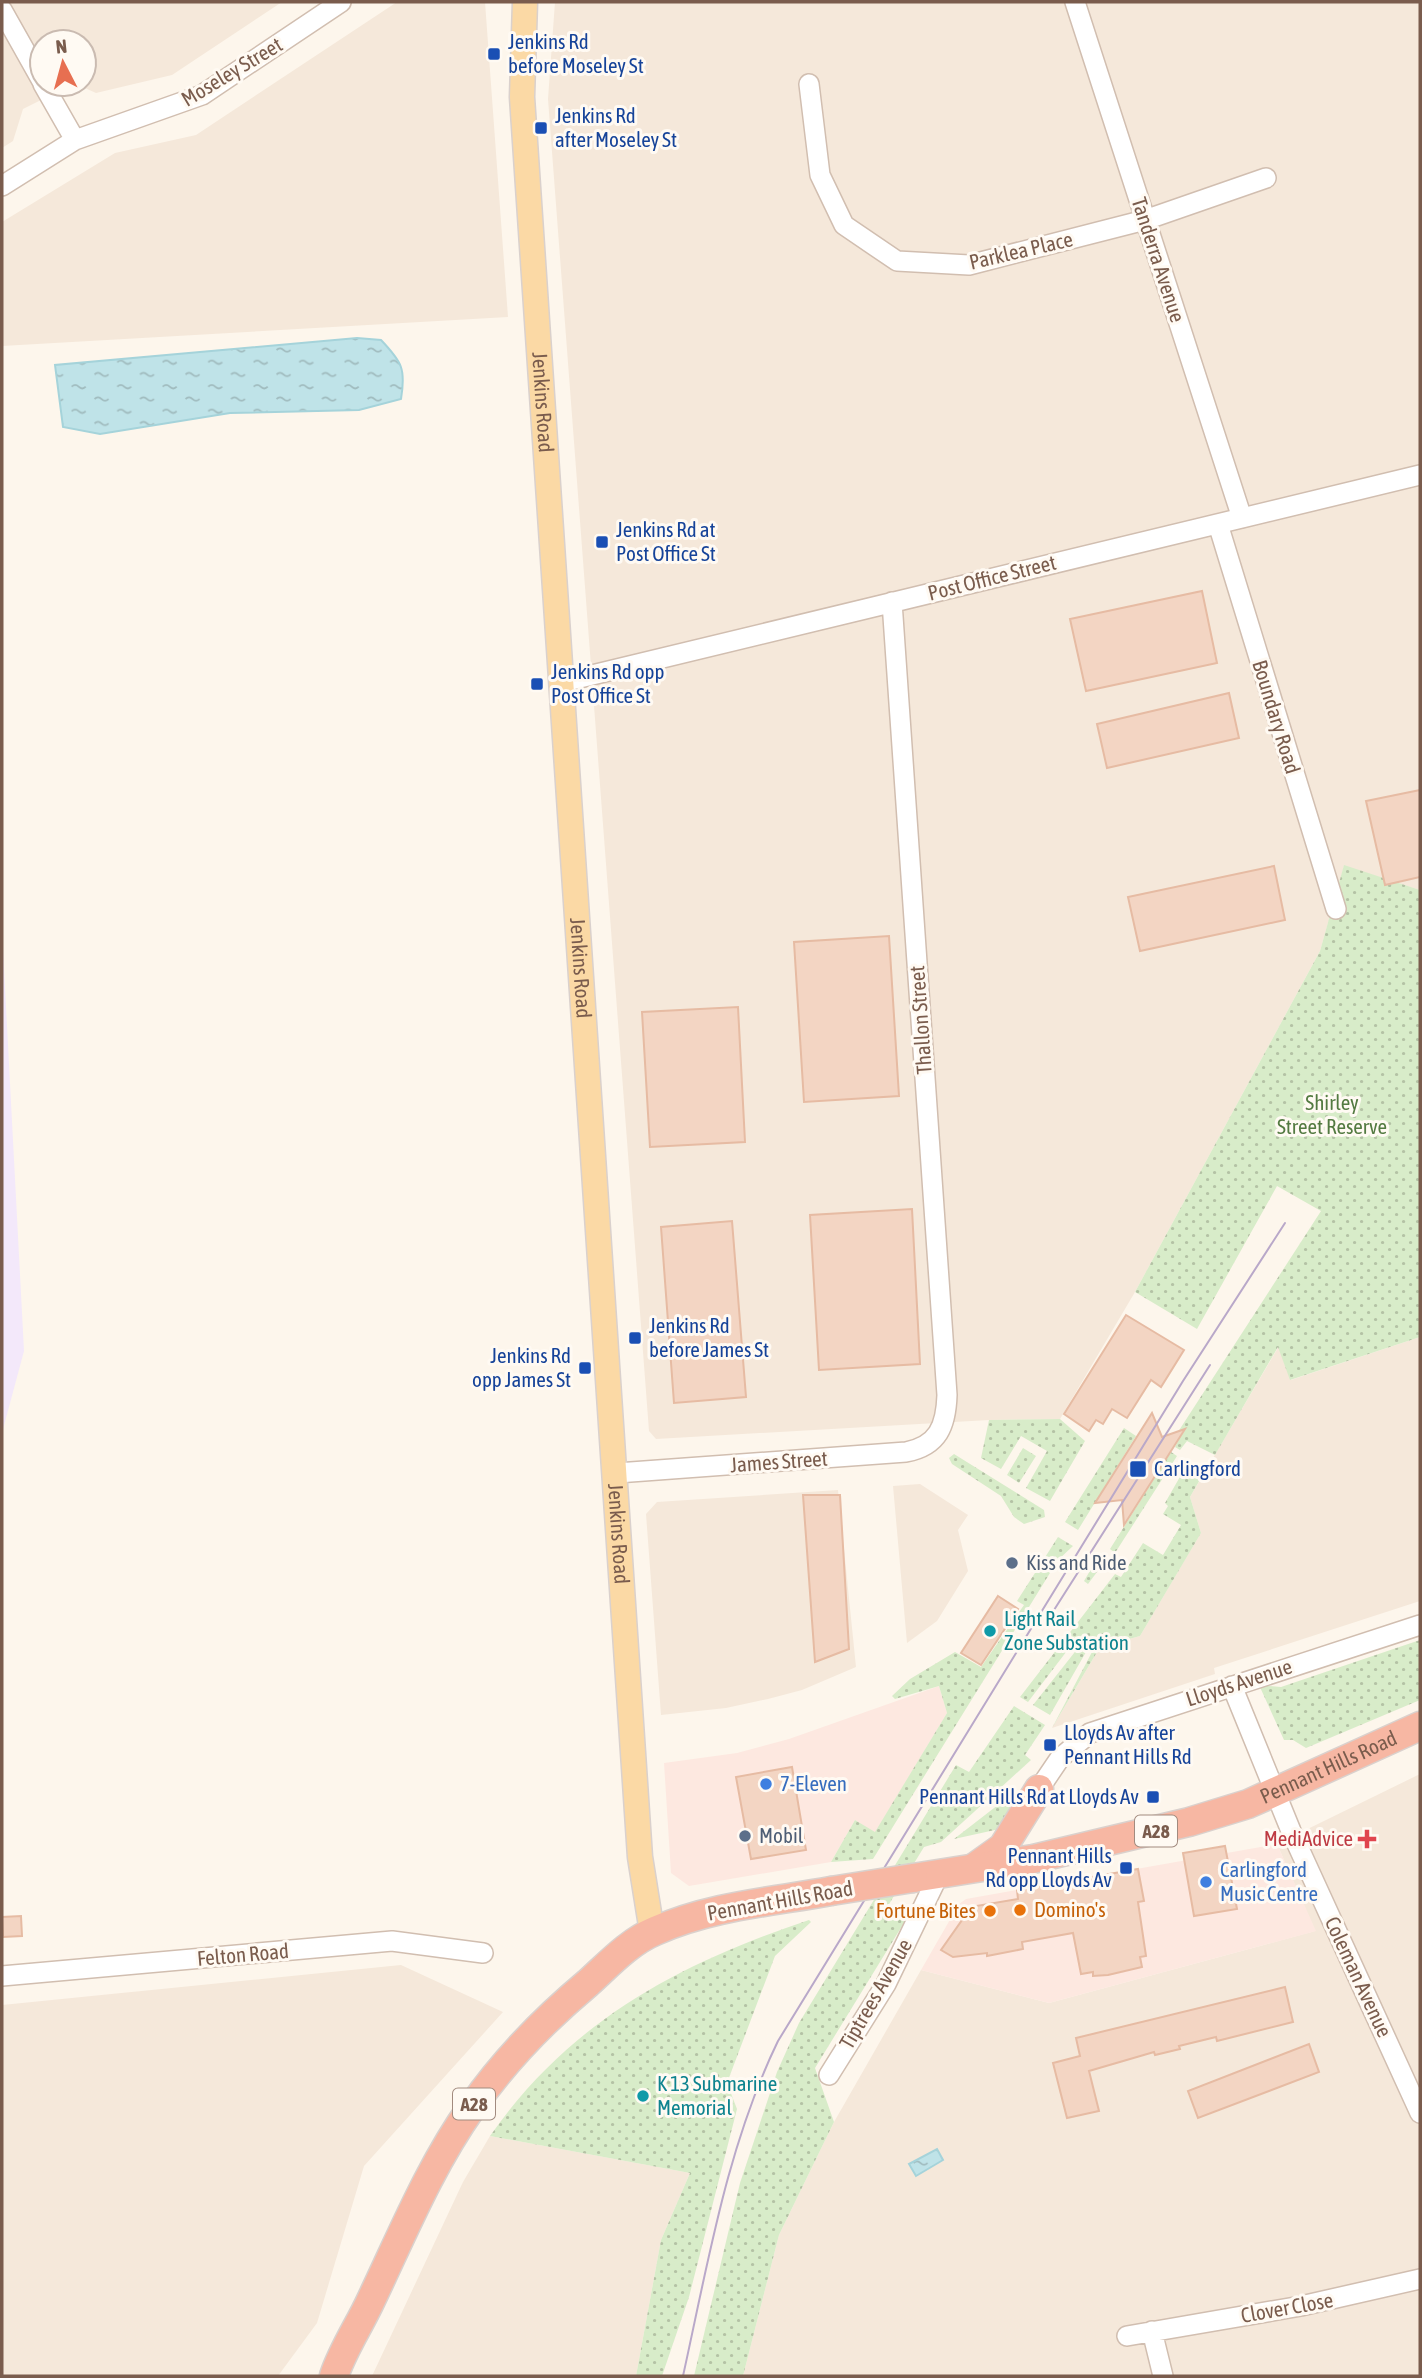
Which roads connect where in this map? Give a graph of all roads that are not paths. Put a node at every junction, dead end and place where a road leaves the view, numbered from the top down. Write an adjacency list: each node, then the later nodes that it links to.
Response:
1 (341, 2): 8 (street, Moseley Street)
2 (525, 2): 16 (main road, Jenkins Road)
3 (1075, 2): 11 (street, Tanderra Avenue)
4 (2, 10): 5 (street)
5 (28, 56)
6 (808, 84): 11 (street, Parklea Place)
7 (51, 98): 8 (street)
8 (75, 140): 10 (street, Moseley Street)
9 (1266, 178): 11 (street, Parklea Place)
10 (2, 186)
11 (1145, 220): 13 (street, Tanderra Avenue)
12 (1420, 475): 13 (street, Post Office Street)
13 (1242, 518): 14 (street, Post Office Street)
14 (1218, 524): 15 (street, Post Office Street); 17 (street, Boundary Road)
15 (892, 602): 16 (street, Post Office Street); 18 (street, Thallon Street)
16 (563, 682): 19 (main road, Jenkins Road)
17 (1336, 909)
18 (938, 1437): 19 (street, James Street)
19 (617, 1474): 27 (main road, Jenkins Road)
20 (1420, 1625): 21 (street, Lloyds Avenue)
21 (1233, 1686): 23 (street, Lloyds Avenue); 24 (street, Coleman Avenue)
22 (1420, 1726): 24 (highway, Pennant Hills Road / A28)
23 (1039, 1788): 25 (highway)
24 (1276, 1792): 25 (highway, Pennant Hills Road / A28); 31 (street, Coleman Avenue)
25 (973, 1868): 26 (highway, Pennant Hills Road / A28)
26 (926, 1876): 27 (highway, Pennant Hills Road / A28, bridge); 30 (street, Tiptrees Avenue)
27 (652, 1931): 35 (highway, Pennant Hills Road / A28)
28 (483, 1953): 29 (street, Felton Road)
29 (2, 1976)
30 (830, 2075)
31 (1420, 2113)
32 (1420, 2280): 33 (street, Clover Close)
33 (1152, 2332): 34 (street, Clover Close); 37 (street)
34 (1127, 2336)
35 (337, 2367): 36 (highway, Pennant Hills Road / A28)
36 (313, 2376)
37 (1164, 2376)

